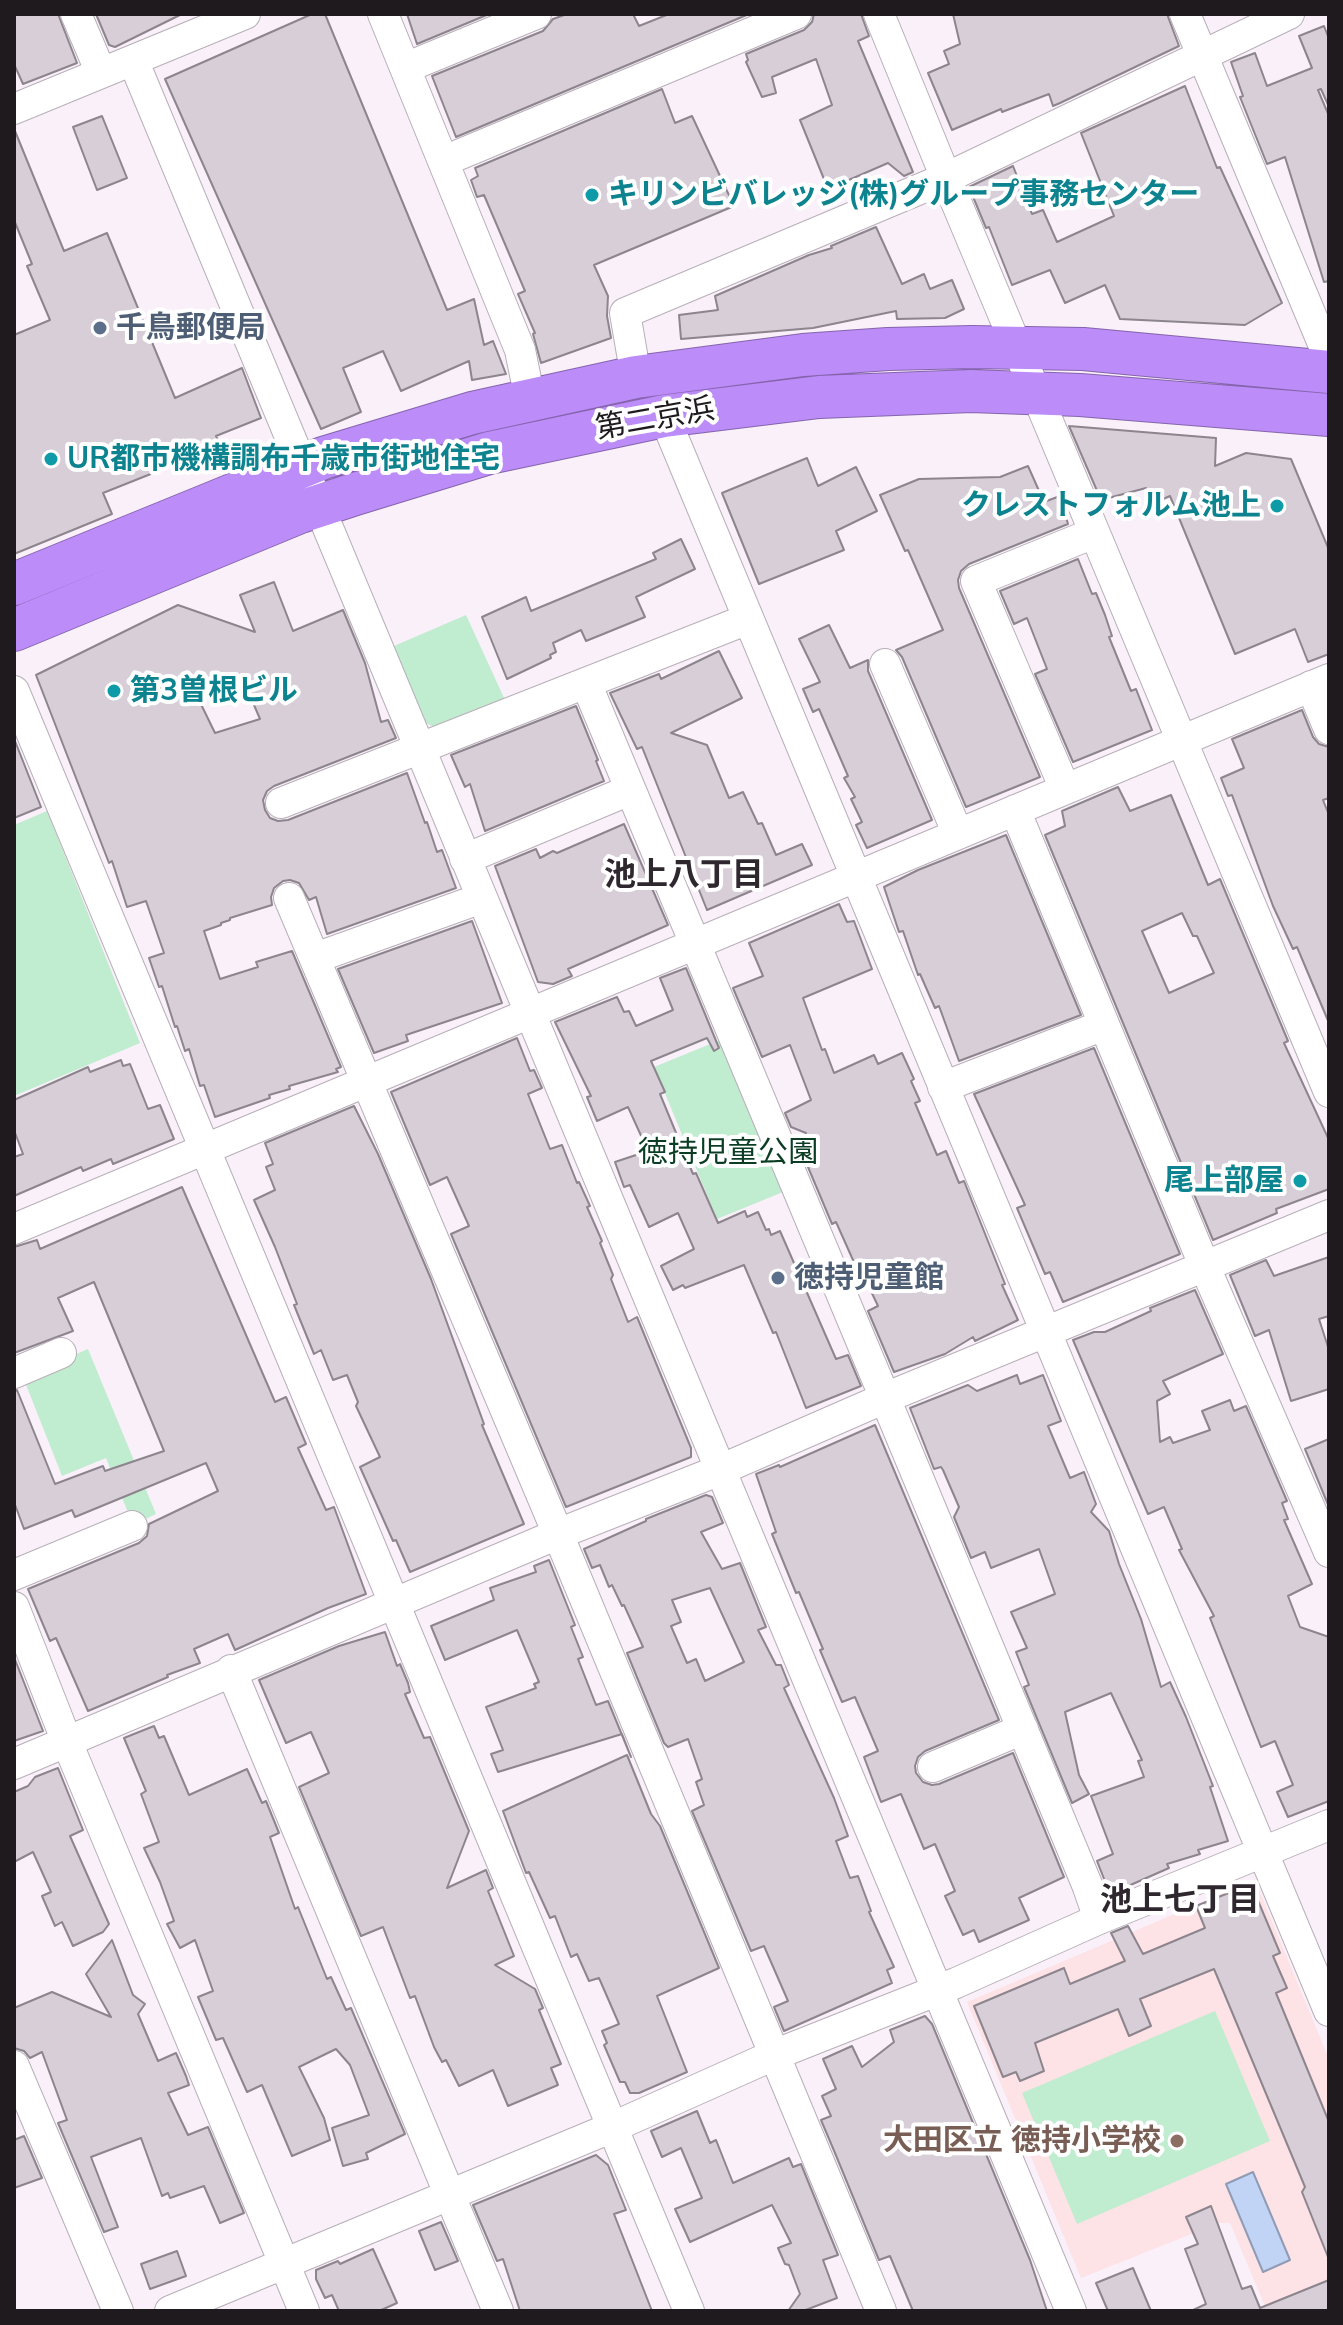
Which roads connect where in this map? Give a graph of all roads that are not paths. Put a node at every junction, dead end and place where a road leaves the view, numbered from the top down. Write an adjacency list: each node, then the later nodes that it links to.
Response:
1 (76, 14): 12 (street)
2 (245, 14): 10 (street)
3 (383, 14): 11 (street)
4 (536, 14): 11 (street)
5 (796, 14): 14 (street)
6 (879, 14): 15 (street)
7 (1185, 14): 9 (street)
8 (1289, 14): 9 (street)
9 (1203, 56): 15 (street); 17 (street)
10 (133, 60): 12 (street); 24 (street)
11 (405, 68): 14 (street)
12 (101, 73): 13 (street)
13 (16, 104)
14 (444, 161): 21 (street)
15 (946, 178): 16 (street); 19 (street)
16 (1017, 347): 18 (highway, 第二京浜); 19 (highway, 第二京浜); 20 (street)
17 (1329, 358)
18 (1329, 372)
19 (636, 377): 21 (highway, 第二京浜)
20 (1035, 392): 22 (highway, 第二京浜); 23 (highway, 第二京浜); 26 (street)
21 (530, 399): 24 (highway, 第二京浜)
22 (1329, 415)
23 (664, 416): 25 (highway, 第二京浜); 28 (street)
24 (302, 466): 25 (street); 27 (highway, 第二京浜)
25 (318, 506): 29 (highway, 第二京浜); 36 (street)
26 (1094, 533): 35 (street); 37 (street)
27 (14, 584)
28 (748, 619): 32 (street); 43 (street)
29 (14, 630)
30 (885, 664): 41 (street)
31 (1320, 682): 34 (street); 35 (street)
32 (586, 683): 36 (street); 38 (street)
33 (14, 691): 53 (street)
34 (1329, 729)
35 (1182, 740): 37 (street); 52 (street)
36 (420, 751): 39 (street); 42 (street)
37 (1065, 789): 40 (street)
38 (630, 790): 42 (street); 46 (street)
39 (281, 803)
40 (1015, 810): 41 (street); 49 (street)
41 (958, 834): 43 (street)
42 (465, 859): 45 (street)
43 (856, 876): 46 (street); 51 (street)
44 (289, 898): 47 (street)
45 (482, 898): 47 (street); 48 (street)
46 (694, 944): 48 (street); 60 (street)
47 (315, 958): 50 (street)
48 (530, 1013): 50 (street); 61 (street)
49 (1104, 1025): 51 (street); 56 (street)
50 (368, 1081): 53 (street); 63 (street)
51 (943, 1087): 57 (street)
52 (1329, 1092)
53 (205, 1149): 55 (street); 66 (street)
54 (1329, 1215): 56 (street)
55 (14, 1229)
56 (1204, 1265): 57 (street); 64 (street)
57 (1046, 1332): 60 (street); 74 (street)
58 (61, 1353): 59 (street)
59 (14, 1373)
60 (885, 1398): 61 (street); 69 (street)
61 (720, 1470): 63 (street); 76 (street)
62 (132, 1526): 65 (street)
63 (558, 1534): 66 (street); 78 (street)
64 (1329, 1552)
65 (14, 1575)
66 (394, 1603): 68 (street); 80 (street)
67 (14, 1607): 70 (street)
68 (231, 1670): 70 (street); 81 (street)
69 (1023, 1729): 72 (street); 75 (street)
70 (67, 1742): 71 (street); 82 (street)
71 (14, 1764)
72 (933, 1767)
73 (1329, 1825): 74 (street)
74 (1263, 1852): 75 (street); 77 (street)
75 (1099, 1919): 76 (street)
76 (937, 1989): 78 (street); 89 (street)
77 (1329, 2011)
78 (774, 2055): 80 (street); 88 (street)
79 (14, 2066): 83 (street)
80 (613, 2127): 81 (street); 87 (street)
81 (450, 2195): 82 (street); 86 (street)
82 (284, 2264): 84 (street); 85 (street)
83 (118, 2311)
84 (170, 2311)
85 (304, 2311)
86 (498, 2311)
87 (689, 2311)
88 (881, 2311)
89 (1071, 2311)

